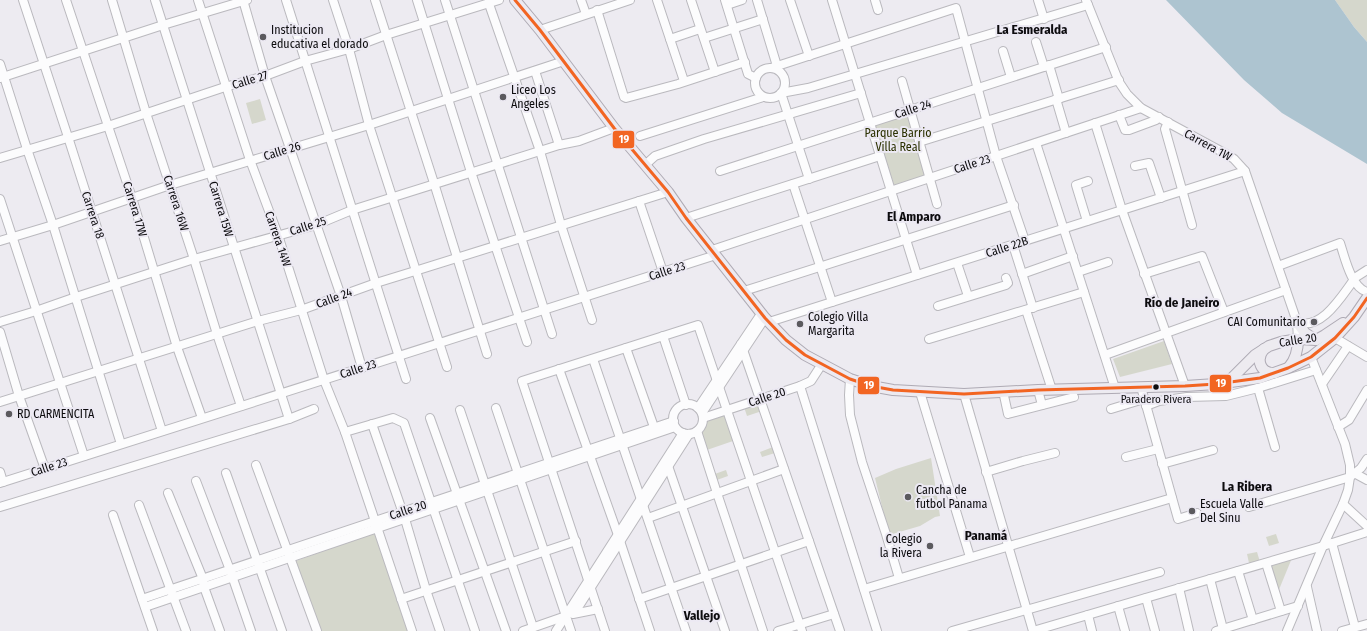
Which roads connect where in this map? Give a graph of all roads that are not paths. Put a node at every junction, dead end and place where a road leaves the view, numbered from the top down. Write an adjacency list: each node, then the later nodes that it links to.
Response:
1 (23, 0): 55 (street, Carrera 18)
2 (66, 0): 48 (street, Carrera 17W)
3 (112, 0): 40 (street, Carrera 16W)
4 (155, 0): 35 (street, Carrera 15W)
5 (198, 0): 29 (street, Carrera 14W)
6 (244, 0): 29 (street); 61 (street)
7 (286, 0): 51 (street)
8 (333, 0): 47 (street)
9 (375, 0): 39 (street)
10 (417, 0): 34 (street)
11 (445, 0): 31 (street)
12 (499, 0): 26 (street, Calle 27)
13 (515, 0): 38 (main road, Calle 20)
14 (581, 0): 30 (street)
15 (630, 0): 27 (street)
16 (657, 0): 42 (street)
17 (691, 0): 37 (street)
18 (742, 0): 24 (street)
19 (757, 0): 32 (street)
20 (790, 0): 50 (street)
21 (832, 0): 45 (street)
22 (875, 0): 28 (street)
23 (1038, 0): 33 (street)
24 (726, 3): 36 (street)
25 (1087, 3): 33 (street); 46 (street, Carrera 1W)
26 (489, 4): 31 (street, Calle 27); 63 (street)
27 (597, 10): 30 (street); 67 (street)
28 (878, 10)
29 (202, 13): 35 (street); 69 (street, Carrera 14W)
30 (586, 14): 38 (street)
31 (450, 15): 34 (street, Calle 27); 71 (street)
32 (764, 19): 36 (street); 57 (street)
33 (1044, 19): 43 (street)
34 (425, 24): 39 (street, Calle 27); 75 (street)
35 (163, 25): 40 (street); 77 (street, Carrera 15W)
36 (734, 28): 41 (street); 53 (street)
37 (700, 29): 41 (street); 42 (street)
38 (540, 30): 52 (main road, Calle 20)
39 (386, 35): 47 (street, Calle 27); 79 (street)
40 (124, 38): 48 (street); 81 (street, Carrera 16W)
41 (704, 38): 59 (street)
42 (670, 40): 67 (street)
43 (965, 42): 45 (street); 60 (street); 70 (street)
44 (1036, 42): 56 (street)
45 (846, 44): 50 (street); 60 (street)
46 (1106, 47): 56 (street, Calle 24); 66 (street, Carrera 1W)
47 (348, 49): 51 (street, Calle 27); 89 (street)
48 (84, 51): 55 (street); 90 (street, Carrera 17W)
49 (1003, 51): 65 (street)
50 (808, 56): 57 (street)
51 (305, 61): 61 (street, Calle 27); 93 (street)
52 (564, 61): 58 (street, Calle 26); 91 (main road, Calle 20)
53 (744, 62): 59 (street); 64 (street)
54 (0, 64): 62 (street)
55 (44, 64): 62 (street); 95 (street, Carrera 18)
56 (1046, 66): 65 (street, Calle 24); 76 (street)
57 (774, 67): 64 (street); 72 (street)
58 (535, 71): 63 (street, Calle 26); 98 (street)
59 (715, 72): 67 (street)
60 (855, 73): 72 (street); 73 (street)
61 (265, 76): 69 (street, Calle 27); 101 (street)
62 (2, 77): 100 (street)
63 (515, 77): 71 (street, Calle 26); 102 (street)
64 (756, 78): 74 (street)
65 (1011, 78): 70 (street, Calle 24)
66 (1119, 80): 76 (street); 78 (street, Carrera 1W)
67 (684, 81)
68 (902, 81): 80 (street)
69 (225, 87): 77 (street, Calle 27); 106 (street, Carrera 14W)
70 (978, 88): 80 (street, Calle 24); 85 (street)
71 (474, 90): 75 (street, Calle 26); 107 (street)
72 (780, 93): 74 (street); 82 (street)
73 (860, 93): 82 (street); 87 (street)
74 (763, 97): 94 (street)
75 (447, 99): 79 (street, Calle 26); 112 (street)
76 (1058, 99): 85 (street); 92 (street)
77 (187, 100): 81 (street, Calle 27); 113 (street, Carrera 15W)
78 (1141, 108): 83 (street, Calle 23); 84 (street, Carrera 1W)
79 (411, 110): 89 (street, Calle 26); 117 (street)
80 (909, 110): 87 (street, Calle 24); 96 (street)
81 (146, 113): 90 (street, Calle 27); 119 (street, Carrera 16W)
82 (788, 115): 99 (street); 108 (street)
83 (1119, 115): 84 (street); 88 (street, Calle 23)
84 (1159, 117): 86 (street, Carrera 1W)
85 (987, 121): 96 (street); 104 (street)
86 (1168, 122): 111 (street, Carrera 1W); 121 (street)
87 (870, 123): 99 (street, Calle 24); 103 (street)
88 (1095, 123): 92 (street, Calle 23); 131 (street)
89 (368, 124): 93 (street, Calle 26); 123 (street)
90 (108, 126): 95 (street, Calle 27); 124 (street, Carrera 17W)
91 (614, 128): 98 (street, Calle 25); 108 (main road, Calle 20)
92 (1066, 133): 97 (street, Calle 23)
93 (329, 136): 101 (street, Calle 26); 130 (street)
94 (640, 136)
95 (68, 137): 100 (street, Calle 27); 132 (street, Carrera 18)
96 (919, 142): 114 (street)
97 (1036, 143): 104 (street, Calle 23); 140 (street)
98 (559, 145): 102 (street, Calle 25)
99 (798, 146): 110 (street, Calle 24); 115 (street)
100 (27, 149): 105 (street, Calle 27); 136 (street)
101 (290, 149): 106 (street, Calle 26); 137 (street)
102 (540, 151): 107 (street, Calle 25); 138 (street)
103 (880, 156): 115 (street); 120 (street)
104 (996, 156): 114 (street, Calle 23); 129 (street)
105 (0, 158)
106 (250, 160): 113 (street, Calle 26); 141 (street, Carrera 14W)
107 (497, 164): 112 (street, Calle 25); 143 (street)
108 (645, 166): 122 (main road, Calle 20)
109 (1135, 166): 125 (street)
110 (720, 171)
111 (1245, 171): 121 (street, Calle 22B); 157 (street, Carrera 1W)
112 (471, 172): 117 (street, Calle 25); 148 (street)
113 (210, 173): 119 (street, Calle 26); 149 (street, Carrera 15W)
114 (930, 178): 120 (street, Calle 23); 128 (street)
115 (809, 179): 118 (street)
116 (1088, 180): 135 (street)
117 (434, 183): 123 (street, Calle 25); 152 (street)
118 (793, 184): 133 (street); 134 (street)
119 (170, 185): 124 (street, Calle 26); 153 (street, Carrera 16W)
120 (891, 191): 134 (street, Calle 23); 144 (street)
121 (1182, 191): 125 (street, Calle 22B); 139 (street)
122 (668, 192): 127 (street, Calle 24); 133 (main road, Calle 20)
123 (392, 197): 130 (street, Calle 25); 160 (street)
124 (132, 198): 132 (street, Calle 26); 159 (street, Carrera 17W)
125 (1160, 198): 131 (street, Calle 22B)
126 (0, 199): 142 (street)
127 (639, 201): 138 (street, Calle 24); 161 (street)
128 (937, 204)
129 (1014, 205): 144 (street); 146 (street)
130 (352, 210): 137 (street, Calle 25); 168 (street)
131 (1122, 210): 135 (street, Calle 22B); 164 (street)
132 (92, 212): 136 (street, Calle 26); 169 (street, Carrera 18)
133 (686, 218): 150 (main road, Calle 20)
134 (805, 219): 150 (street, Calle 23); 156 (street)
135 (1087, 221): 140 (street, Calle 22B)
136 (53, 225): 142 (street, Calle 26); 176 (street)
137 (316, 225): 141 (street, Calle 25); 174 (street)
138 (561, 225): 143 (street, Calle 24); 177 (street)
139 (1192, 225)
140 (1064, 228): 146 (street, Calle 22B); 151 (street)
141 (278, 235): 149 (street, Calle 25); 182 (street, Carrera 14W)
142 (13, 237): 145 (street, Calle 26); 184 (street)
143 (521, 238): 148 (street, Calle 24); 183 (street)
144 (906, 240): 156 (street); 165 (street)
145 (0, 241)
146 (1025, 241): 147 (street, Calle 22B)
147 (1012, 245): 155 (street, Calle 22B); 163 (street)
148 (495, 246): 152 (street, Calle 24); 186 (street)
149 (233, 248): 153 (street, Calle 25); 189 (street, Carrera 15W)
150 (714, 252): 161 (street, Calle 23); 171 (main road, Calle 20)
151 (1073, 256): 162 (street); 163 (street)
152 (457, 257): 160 (street, Calle 24); 192 (street)
153 (194, 259): 159 (street, Calle 25); 195 (street, Carrera 16W)
154 (1108, 262): 162 (street)
155 (957, 263): 165 (street, Calle 22B); 175 (street)
156 (821, 266): 171 (street); 179 (street)
157 (1278, 266): 167 (street); 170 (street, Carrera 1W)
158 (1367, 270): 167 (street)
159 (154, 272): 169 (street, Calle 25); 206 (street, Carrera 17W)
160 (415, 272): 168 (street, Calle 24); 204 (street)
161 (663, 272): 177 (street, Calle 23)
162 (1078, 272): 172 (street)
163 (1022, 274): 181 (street)
164 (1144, 274): 185 (street); 194 (street)
165 (917, 275): 179 (street, Calle 22B)
166 (1006, 278): 175 (street)
167 (1353, 280): 173 (street); 191 (street)
168 (376, 282): 174 (street, Calle 24); 212 (street)
169 (116, 285): 176 (street, Calle 25); 215 (street, Carrera 18)
170 (1286, 290): 185 (street); 191 (street, Carrera 1W)
171 (744, 291): 187 (main road, Calle 20)
172 (1084, 292): 181 (street); 211 (street)
173 (1367, 292)
174 (341, 296): 182 (street, Calle 24); 219 (street)
175 (968, 296): 180 (street)
176 (76, 297): 184 (street, Calle 25); 223 (street)
177 (584, 297): 183 (street, Calle 23); 188 (street)
178 (1367, 297): 198 (main road, Calle 20); 201 (main road, Calle 20)
179 (832, 302): 187 (street, Calle 22B)
180 (938, 306)
181 (1029, 309): 199 (street); 238 (street)
182 (301, 310): 189 (street, Calle 24); 227 (street, Carrera 14W)
183 (544, 310): 186 (street, Calle 23); 196 (street)
184 (36, 312): 190 (street, Calle 25); 229 (street)
185 (1224, 312): 194 (street)
186 (519, 318): 192 (street, Calle 23); 202 (street)
187 (765, 318): 208 (street); 217 (main road, Calle 20)
188 (592, 320)
189 (258, 321): 195 (street, Calle 24); 242 (street, Carrera 15W)
190 (0, 322)
191 (1297, 322): 200 (street, Carrera 1W); 201 (main road); 203 (main road)
192 (479, 330): 204 (street, Calle 23); 210 (street)
193 (0, 332): 244 (street)
194 (1166, 333): 211 (street); 233 (street)
195 (217, 334): 206 (street, Calle 24); 251 (street, Carrera 16W)
196 (552, 334)
197 (663, 336): 207 (street); 230 (street); 249 (street)
198 (1335, 338): 205 (street); 213 (main road, Calle 20)
199 (929, 339)
200 (1298, 339): 201 (main road, Calle 20); 203 (main road, Calle 20); 220 (main road)
201 (1316, 340)
202 (527, 342)
203 (1281, 342): 209 (main road, Calle 20)
204 (439, 343): 212 (street, Calle 23); 218 (street)
205 (1348, 346): 214 (street); 231 (street)
206 (177, 347): 215 (street, Calle 24); 258 (street, Carrera 17W)
207 (626, 348): 216 (street); 264 (street)
208 (742, 348): 230 (street); 246 (street)
209 (1264, 349): 224 (main road); 228 (main road, Calle 20)
210 (487, 354)
211 (1105, 355): 235 (street)
212 (399, 356): 219 (street, Calle 23); 225 (street)
213 (1310, 356): 220 (main road, Calle 20); 222 (street)
214 (1367, 357)
215 (138, 358): 223 (street, Calle 24); 265 (street, Carrera 18)
216 (593, 358): 221 (street); 268 (street)
217 (822, 364): 226 (main road, Calle 20); 232 (street, Calle 20)
218 (447, 367)
219 (362, 368): 227 (street, Calle 23)
220 (1288, 368): 224 (main road, Calle 20)
221 (559, 369): 273 (street); 281 (street)
222 (1316, 370): 231 (street); 236 (street)
223 (98, 372): 229 (street, Calle 24); 269 (street)
224 (1276, 373): 228 (main road, Calle 20)
225 (406, 379)
226 (850, 379): 240 (main road, Calle 20); 331 (street)
227 (324, 380): 242 (street, Calle 23); 266 (street, Carrera 14W)
228 (1228, 382): 233 (main road, Calle 20)
229 (60, 383): 244 (street, Calle 24); 275 (street)
230 (718, 384): 256 (street); 257 (street)
231 (1322, 384): 263 (street)
232 (800, 386): 246 (street, Calle 20); 339 (street)
233 (1186, 386): 234 (main road, Calle 20)
234 (1141, 387): 235 (main road, Calle 20); 248 (street)
235 (1115, 388): 238 (main road, Calle 20)
236 (1258, 388): 248 (street); 270 (street)
237 (1038, 390): 238 (main road, Calle 20); 241 (main road, Calle 20); 250 (street)
238 (1052, 390)
239 (1367, 390): 263 (street)
240 (920, 392): 243 (main road, Calle 20); 321 (street)
241 (1003, 392): 243 (main road, Calle 20); 250 (street)
242 (281, 393): 251 (street, Calle 23); 259 (street, Carrera 15W)
243 (964, 394): 285 (street)
244 (19, 396): 247 (street, Calle 24); 282 (street)
245 (1074, 398): 250 (street)
246 (760, 399): 256 (street, Calle 20); 283 (street)
247 (0, 402)
248 (1145, 403): 254 (street); 271 (street)
249 (686, 404): 257 (street); 262 (street)
250 (1042, 405)
251 (241, 406): 258 (street, Calle 23)
252 (496, 408): 288 (street)
253 (314, 409): 259 (street)
254 (1112, 409)
255 (460, 410): 293 (street)
256 (727, 410): 257 (street, Calle 20); 291 (street)
257 (701, 413): 267 (street)
258 (202, 418): 265 (street, Calle 23)
259 (289, 418): 303 (street)
260 (430, 418): 296 (street)
261 (372, 424): 266 (street); 301 (street); 307 (street)
262 (674, 424): 264 (street, Calle 20); 267 (street); 268 (street, Calle 20)
263 (1338, 426): 287 (street)
264 (654, 427): 268 (street, Calle 20)
265 (162, 431): 269 (street, Calle 23)
266 (345, 432): 309 (street, Carrera 14W)
267 (690, 433): 278 (street); 295 (street)
268 (621, 442): 273 (street, Calle 20); 298 (street)
269 (121, 444): 275 (street, Calle 23)
270 (1275, 446)
271 (1158, 449): 276 (street); 279 (street)
272 (1213, 450): 279 (street)
273 (588, 453): 281 (street, Calle 20); 312 (street)
274 (1055, 453): 285 (street)
275 (84, 456): 282 (street, Calle 23)
276 (1126, 457)
277 (1367, 459): 287 (street)
278 (667, 463): 298 (street); 302 (street)
279 (1162, 464): 297 (street)
280 (256, 465): 320 (street)
281 (551, 466): 288 (street, Calle 20); 313 (street)
282 (45, 469): 292 (street, Calle 23)
283 (784, 469): 291 (street); 314 (street)
284 (0, 472): 292 (street)
285 (986, 472): 316 (street)
286 (226, 473): 324 (street)
287 (1353, 475): 289 (street); 299 (street); 304 (street)
288 (519, 476): 293 (street, Calle 20); 318 (street)
289 (1367, 480)
290 (196, 481): 329 (street)
291 (751, 481): 295 (street); 319 (street)
292 (2, 482)
293 (486, 487): 296 (street, Calle 20); 322 (street)
294 (168, 493): 334 (street)
295 (716, 493): 302 (street); 325 (street)
296 (458, 497): 301 (street, Calle 20); 326 (street)
297 (1172, 498): 305 (street); 316 (street)
298 (642, 502): 308 (street); 312 (street)
299 (1343, 504): 310 (street); 317 (street)
300 (139, 505): 341 (street)
301 (432, 506): 307 (street, Calle 20); 333 (street)
302 (681, 506): 308 (street); 330 (street)
303 (0, 507)
304 (1249, 507)
305 (1197, 514)
306 (113, 515): 345 (street)
307 (403, 515): 309 (street, Calle 20); 340 (street)
308 (648, 518): 337 (street)
309 (376, 525): 320 (street, Calle 20); 343 (street, Carrera 14W)
310 (1367, 526)
311 (1367, 532): 315 (street)
312 (618, 538): 335 (street); 344 (street)
313 (576, 541): 318 (street); 335 (street)
314 (809, 541): 319 (street); 351 (street)
315 (1332, 543): 317 (street); 357 (street)
316 (1008, 546): 321 (street); 349 (street)
317 (1323, 546): 323 (street); 336 (street)
318 (544, 551): 322 (street); 353 (street)
319 (775, 552): 325 (street); 358 (street)
320 (288, 554): 324 (street, Calle 20); 360 (street)
321 (970, 557): 331 (street)
322 (511, 562): 326 (street); 356 (street)
323 (1266, 563): 327 (street); 350 (street)
324 (258, 564): 329 (street, Calle 20); 366 (street)
325 (741, 564): 330 (street); 379 (street)
326 (485, 571): 333 (street); 370 (street)
327 (1238, 571): 332 (street); 354 (street)
328 (1160, 572): 349 (street)
329 (231, 573): 334 (street, Calle 20); 365 (street)
330 (706, 576): 337 (street); 378 (street)
331 (899, 578): 339 (street)
332 (1210, 579): 338 (street); 361 (street)
333 (457, 580): 340 (street); 369 (street)
334 (204, 583): 341 (street, Calle 20); 364 (street)
335 (590, 583): 348 (street); 353 (street)
336 (1307, 586): 347 (street); 390 (street)
337 (671, 588): 344 (street); 377 (street)
338 (1179, 588): 342 (street); 388 (street)
339 (864, 589): 382 (street)
340 (426, 590): 343 (street); 368 (street)
341 (172, 593): 345 (street, Calle 20); 363 (street)
342 (1146, 598): 346 (street); 387 (street)
343 (401, 599): 367 (street, Carrera 14W)
344 (639, 599): 376 (street)
345 (144, 603): 362 (street)
346 (1118, 606): 352 (street); 386 (street)
347 (1298, 606): 350 (street); 389 (street)
348 (598, 609): 353 (street); 375 (street)
349 (1026, 610): 383 (street); 384 (street)
350 (1281, 611): 354 (street)
351 (834, 614): 358 (street); 381 (street)
352 (1088, 615): 359 (street); 385 (street)
353 (569, 617): 356 (street); 372 (street); 373 (street); 374 (street)
354 (1253, 620): 361 (street)
355 (1367, 624): 357 (street)
356 (533, 627): 371 (street)
357 (1355, 627): 391 (street)
358 (801, 628): 380 (street)
359 (1057, 628): 384 (street)
360 (314, 630)
361 (1219, 630)
362 (154, 631)
363 (186, 631)
364 (220, 631)
365 (251, 631)
366 (282, 631)
367 (412, 631)
368 (440, 631)
369 (475, 631)
370 (506, 631)
371 (522, 631)
372 (556, 631)
373 (562, 631)
374 (571, 631)
375 (605, 631)
376 (650, 631)
377 (686, 631)
378 (724, 631)
379 (763, 631)
380 (778, 631)
381 (840, 631)
382 (877, 631)
383 (952, 631)
384 (1033, 631)
385 (1092, 631)
386 (1125, 631)
387 (1155, 631)
388 (1189, 631)
389 (1287, 631)
390 (1317, 631)
391 (1342, 631)

